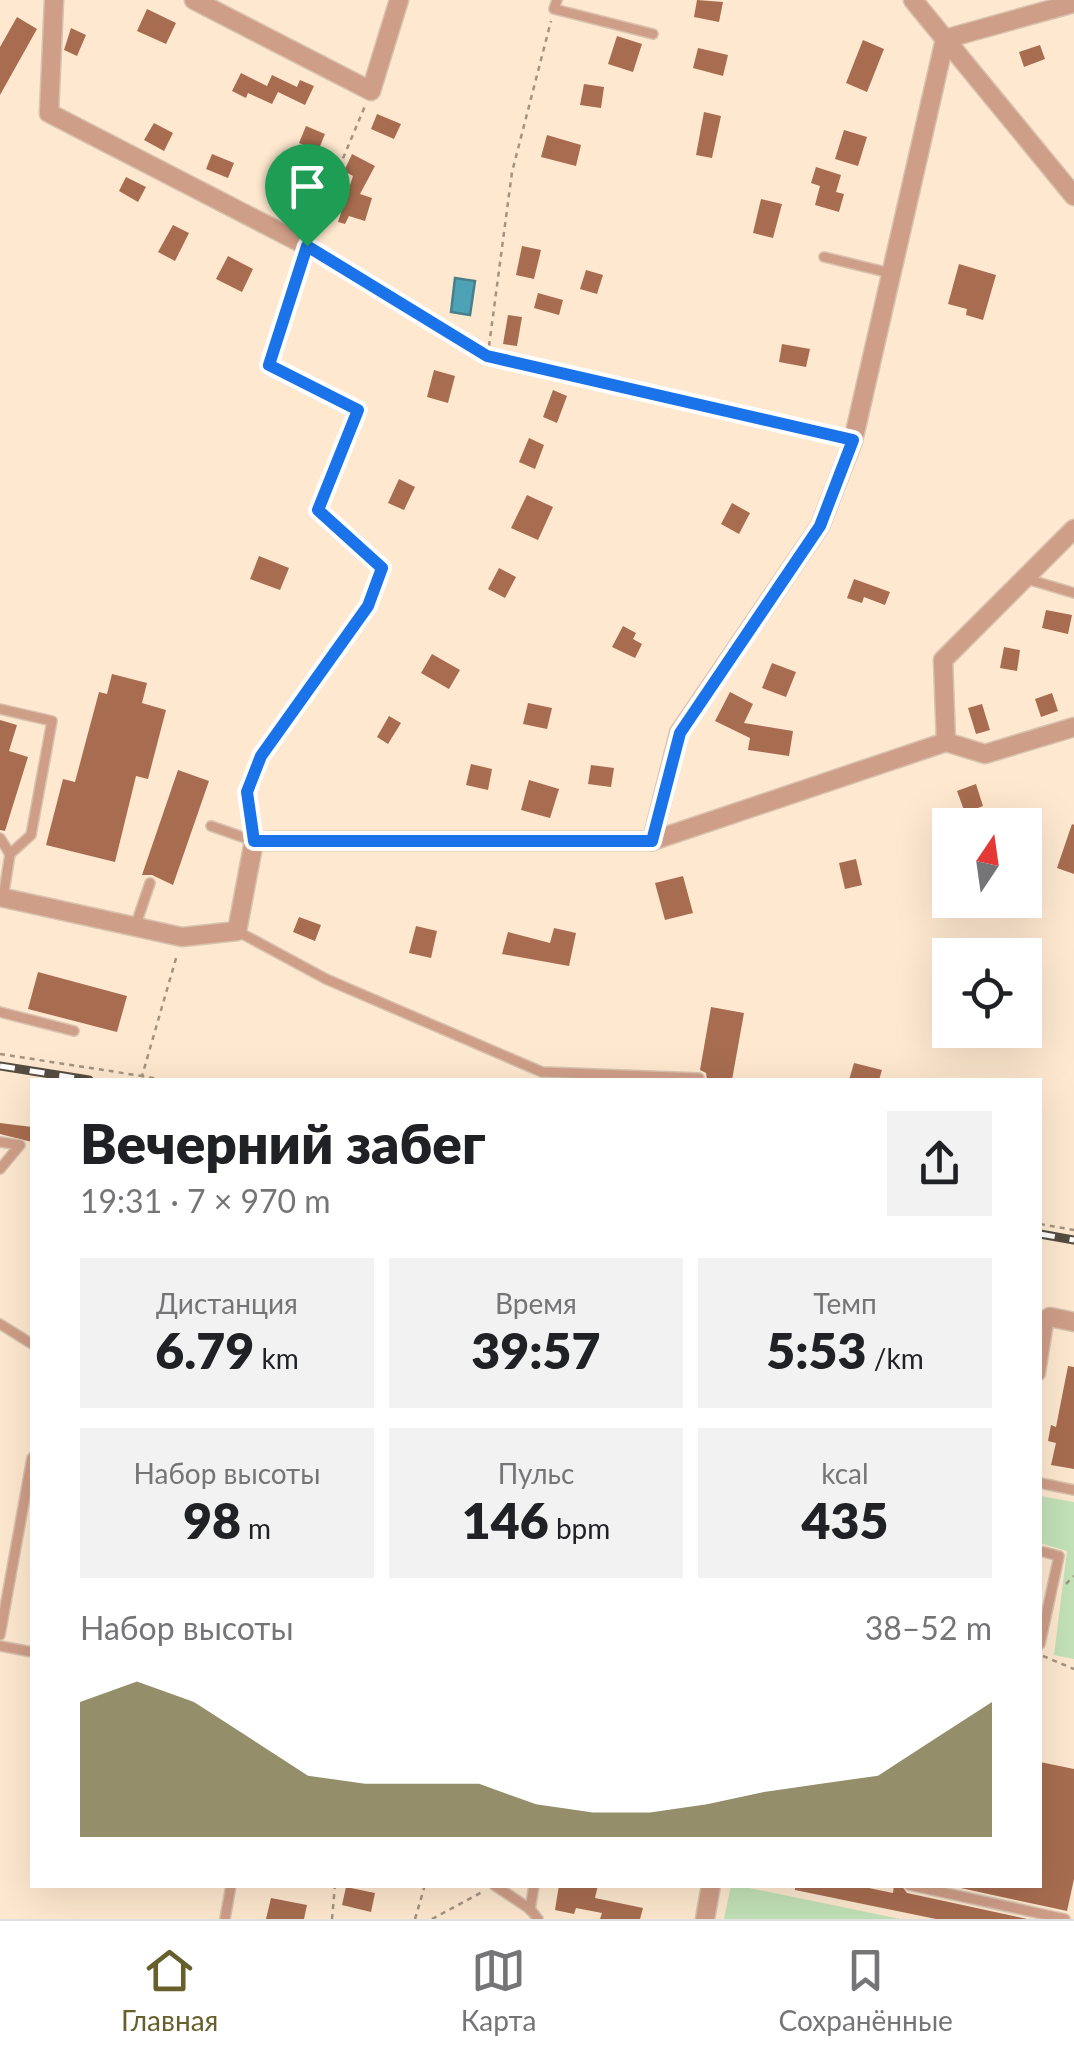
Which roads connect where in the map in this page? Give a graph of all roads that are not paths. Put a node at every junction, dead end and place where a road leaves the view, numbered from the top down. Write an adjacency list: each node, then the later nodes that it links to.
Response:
1 (54, 0): 10 (street)
2 (194, 0): 3 (street)
3 (399, 0)
4 (913, 0): 8 (street)
5 (1074, 4): 8 (street)
6 (555, 5): 7 (lane)
7 (653, 34)
8 (945, 39): 9 (street); 12 (street)
9 (1074, 196)
10 (307, 246)
11 (824, 257): 12 (lane)
12 (890, 274): 14 (street)
13 (487, 356): 14 (lane)
14 (853, 440): 25 (street)
15 (1074, 530): 17 (street)
16 (382, 568): 24 (lane)
17 (1027, 579): 18 (lane); 21 (street)
18 (1074, 593)
19 (0, 709): 26 (lane)
20 (1074, 728): 21 (street)
21 (946, 742): 25 (street)
22 (212, 826): 24 (lane)
23 (0, 838): 26 (lane)
24 (254, 841): 25 (street); 30 (street)
25 (652, 841)
26 (10, 854): 28 (lane)
27 (150, 882): 29 (lane)
28 (1, 897): 29 (street)
29 (135, 926): 30 (street)
30 (237, 931): 33 (lane)
31 (0, 1012): 32 (lane)
32 (74, 1031)
33 (542, 1072): 34 (lane); 35 (lane)
34 (556, 1078)
35 (699, 1078)
36 (0, 1142): 37 (lane)
37 (0, 1169)
38 (1045, 1320): 39 (street); 42 (lane)
39 (1074, 1322)
40 (0, 1324): 41 (lane)
41 (30, 1343)
42 (1042, 1354)
43 (30, 1467): 47 (lane)
44 (1042, 1483): 45 (lane)
45 (1074, 1490)
46 (1042, 1552): 49 (lane)
47 (4, 1587): 48 (lane)
48 (0, 1635)
49 (1042, 1635)
50 (0, 1646): 51 (lane)
51 (30, 1652)
52 (230, 1888): 58 (lane)
53 (498, 1888): 57 (lane)
54 (534, 1888): 57 (lane)
55 (707, 1888): 60 (street)
56 (923, 1888): 61 (lane)
57 (530, 1910): 59 (lane)
58 (225, 1919)
59 (538, 1919)
60 (705, 1919)
61 (1065, 1919)

